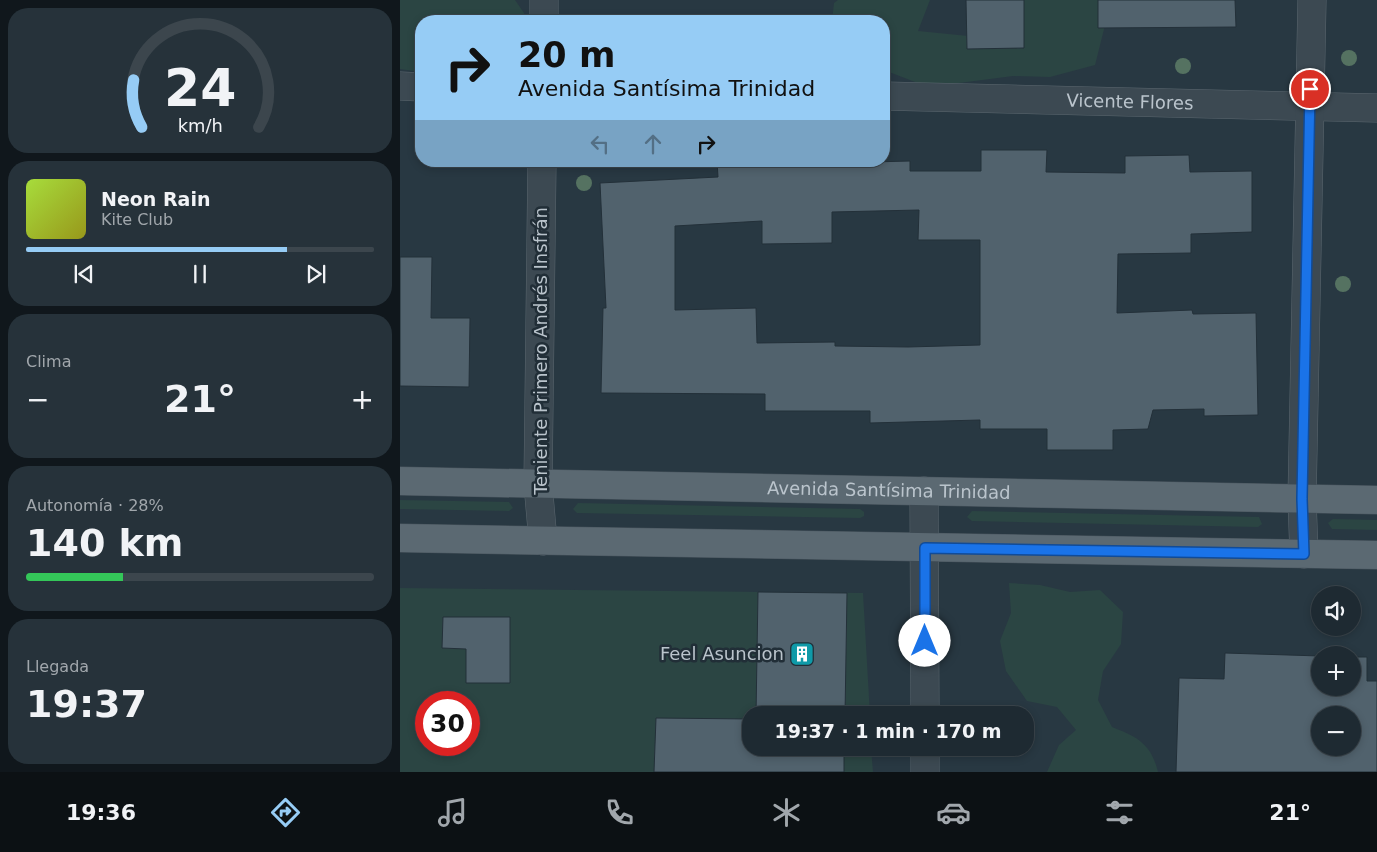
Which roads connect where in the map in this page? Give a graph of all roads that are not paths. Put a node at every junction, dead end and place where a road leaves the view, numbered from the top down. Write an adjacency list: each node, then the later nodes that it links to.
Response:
1 (544, 0): 3 (street)
2 (1312, 0): 7 (street)
3 (544, 15)
4 (400, 86): 5 (street)
5 (415, 87)
6 (890, 96): 7 (street, Vicente Flores)
7 (1309, 107): 8 (street, Vicente Flores); 13 (street)
8 (1377, 108)
9 (542, 167): 11 (street, Teniente Primero Andrés Insfrán)
10 (400, 481): 11 (main road, Avenida Santísima Trinidad)
11 (538, 484): 12 (main road, Avenida Santísima Trinidad); 16 (street, Teniente Primero Andrés Insfrán)
12 (924, 491): 13 (main road, Avenida Santísima Trinidad); 17 (street)
13 (1302, 499): 14 (main road, Avenida Santísima Trinidad); 18 (street)
14 (1377, 500)
15 (400, 538): 16 (main road)
16 (543, 541): 17 (main road)
17 (925, 548): 18 (main road); 20 (street)
18 (1304, 554): 19 (main road)
19 (1377, 556)
20 (925, 706)
21 (925, 756): 22 (street)
22 (925, 772)

